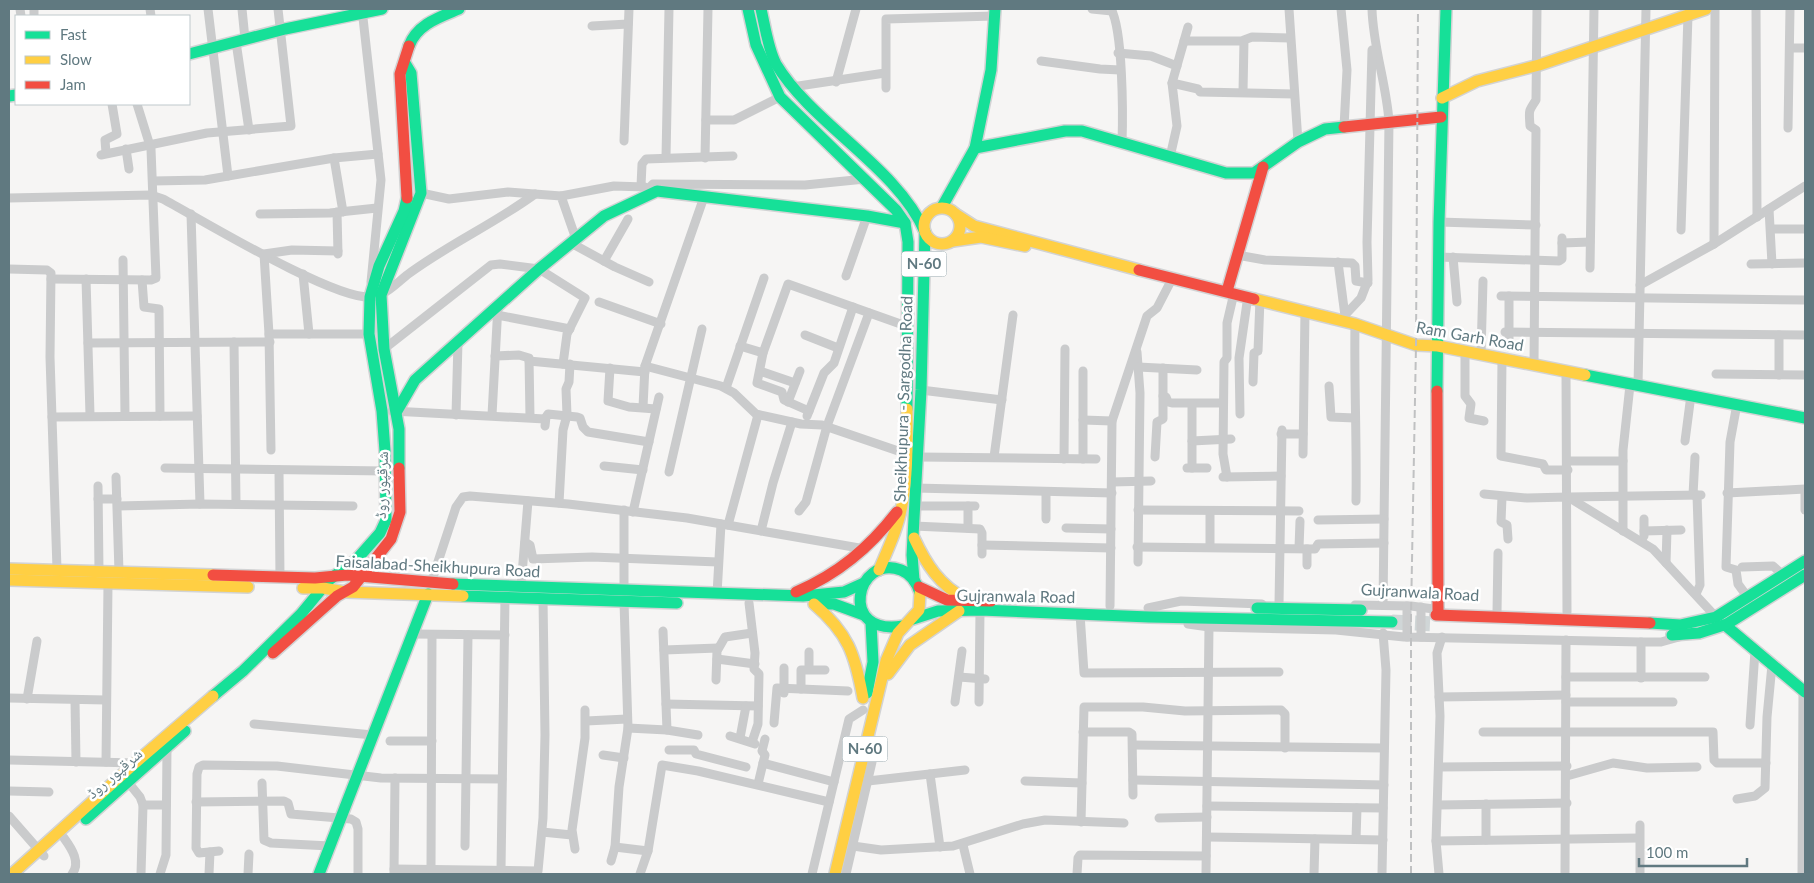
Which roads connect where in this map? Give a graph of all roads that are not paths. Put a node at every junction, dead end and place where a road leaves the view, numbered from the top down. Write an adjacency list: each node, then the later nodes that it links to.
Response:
1 (208, 9): 39 (street)
2 (242, 9): 35 (street)
3 (278, 9): 32 (street)
4 (382, 9): 25 (main road)
5 (459, 9): 45 (main road, شرقپور روڈ)
6 (629, 9): 28 (street)
7 (669, 9): 77 (street)
8 (708, 9): 61 (street)
9 (748, 9): 56 (main road)
10 (761, 9): 52 (main road, Sheikhupura - Sargodha Road / N-60)
11 (856, 9): 50 (street)
12 (1092, 9): 24 (street)
13 (1289, 9): 34 (street)
14 (1341, 9): 64 (street)
15 (1372, 9): 33 (street)
16 (1446, 9): 57 (main road)
17 (1537, 9): 47 (street)
18 (1594, 9): 38 (street)
19 (1646, 9): 31 (street)
20 (1706, 9): 27 (main road)
21 (1715, 9): 116 (street)
22 (1756, 9): 104 (street)
23 (1790, 9): 40 (street)
24 (1112, 10): 42 (street)
25 (363, 11): 32 (main road); 74 (street)
26 (995, 12): 49 (street); 72 (main road)
27 (1680, 14): 31 (main road); 111 (street)
28 (628, 24): 29 (street); 68 (street)
29 (592, 26)
30 (1188, 27): 36 (street)
31 (1646, 29): 38 (main road); 143 (street)
32 (280, 30): 35 (main road); 66 (street)
33 (1372, 35): 62 (street); 63 (street)
34 (1290, 38): 37 (street); 55 (street)
35 (241, 40): 39 (main road); 66 (street)
36 (1184, 41): 37 (street); 46 (street)
37 (1243, 41): 54 (street)
38 (1593, 47): 47 (main road); 115 (street)
39 (211, 48): 43 (main road); 67 (street)
40 (1790, 48): 41 (street); 65 (street)
41 (1805, 48)
42 (1118, 53): 46 (street); 48 (street)
43 (190, 54)
44 (1041, 61): 48 (street)
45 (405, 63): 87 (main road, شرقپور روڈ); 145 (main road, شرقپور روڈ)
46 (1177, 66): 51 (street)
47 (1536, 66): 57 (main road); 108 (street)
48 (1120, 70): 69 (street)
49 (885, 73): 50 (street); 53 (street)
50 (836, 82): 52 (street)
51 (1172, 83): 54 (street); 76 (street)
52 (792, 87): 93 (main road, Sheikhupura - Sargodha Road / N-60)
53 (886, 88)
54 (1243, 92): 55 (street)
55 (1294, 94): 70 (street)
56 (780, 97): 61 (street); 83 (main road)
57 (1442, 98): 60 (main road)
58 (112, 105): 73 (street)
59 (137, 105): 71 (street)
60 (1441, 117): 62 (main road); 107 (main road)
61 (706, 120): 79 (street)
62 (1389, 121): 63 (main road); 168 (street)
63 (1370, 125): 64 (main road); 142 (street)
64 (1344, 127): 70 (main road)
65 (1788, 128)
66 (249, 130): 67 (street)
67 (222, 132): 71 (street); 82 (street)
68 (624, 141)
69 (1122, 142): 72 (main road); 76 (main road)
70 (1298, 142): 80 (main road)
71 (150, 144): 73 (street); 84 (street)
72 (975, 148): 95 (main road)
73 (126, 149): 81 (street)
74 (378, 154): 78 (street); 96 (street)
75 (733, 156): 79 (street)
76 (1170, 156): 80 (main road)
77 (666, 157): 79 (street); 86 (street)
78 (334, 158): 82 (street); 98 (street)
79 (705, 158)
80 (1263, 167): 119 (main road)
81 (129, 169)
82 (228, 176): 84 (street)
83 (865, 179): 86 (street); 94 (main road)
84 (153, 181): 89 (street)
85 (1805, 186): 97 (street)
86 (649, 188): 90 (street); 91 (main road); 114 (main road)
87 (421, 193): 88 (street); 145 (main road, شرقپور روڈ)
88 (535, 194): 90 (street); 145 (street)
89 (154, 196): 92 (street); 100 (street); 139 (street)
90 (561, 196): 114 (street)
91 (704, 197): 103 (main road); 159 (street)
92 (9, 198)
93 (903, 198): 94 (main road); 99 (main road, Sheikhupura - Sargodha Road / N-60)
94 (887, 201): 106 (main road)
95 (942, 207): 102 (main road); 112 (main road)
96 (377, 208): 98 (street); 145 (street)
97 (1769, 209): 104 (street); 109 (street)
98 (340, 212): 101 (street); 118 (street)
99 (914, 212): 106 (main road); 112 (main road, Sheikhupura - Sargodha Road / N-60)
100 (191, 214): 118 (street); 178 (street)
101 (260, 214)
102 (957, 214): 113 (main road); 117 (main road, Ram Garh Road)
103 (867, 216): 106 (main road); 133 (street)
104 (1757, 217): 116 (street)
105 (628, 219): 123 (street)
106 (903, 220): 160 (main road, Sheikhupura - Sargodha Road / N-60)
107 (1439, 222): 108 (street); 120 (main road)
108 (1536, 225): 124 (street)
109 (1771, 229): 110 (street); 128 (street)
110 (1805, 229)
111 (1681, 230)
112 (924, 232): 113 (main road); 212 (main road, Sheikhupura - Sargodha Road / N-60)
113 (953, 240): 117 (main road, Ram Garh Road)
114 (574, 241): 123 (street); 131 (main road)
115 (1590, 242): 124 (street); 129 (street)
116 (1714, 244): 143 (street)
117 (1046, 246): 137 (main road, Ram Garh Road)
118 (264, 254): 132 (street); 172 (street)
119 (1237, 255): 125 (street); 144 (main road)
120 (1438, 256): 121 (street); 180 (main road)
121 (1453, 257): 124 (street); 152 (street)
122 (123, 260): 138 (street)
123 (604, 261): 141 (street)
124 (1536, 261): 147 (street)
125 (1338, 262): 142 (street); 158 (street)
126 (1805, 263): 128 (street)
127 (1751, 264): 128 (street)
128 (1772, 264)
129 (1590, 268)
130 (9, 269): 135 (street)
131 (539, 269): 154 (main road); 161 (street); 184 (street)
132 (303, 274): 145 (street); 166 (street)
133 (846, 276)
134 (764, 278): 179 (street)
135 (51, 279): 136 (street); 234 (street)
136 (86, 279): 138 (street); 175 (street)
137 (1172, 279): 144 (main road, Ram Garh Road); 181 (street)
138 (123, 280): 139 (street); 176 (street)
139 (142, 280): 177 (street)
140 (1483, 281): 188 (street)
141 (649, 282)
142 (1368, 283): 158 (street)
143 (1640, 285): 148 (street)
144 (1230, 292): 146 (main road, Ram Garh Road); 219 (street)
145 (376, 296): 167 (main road, شرقپور روڈ); 184 (main road, شرقپور روڈ)
146 (1248, 296): 149 (main road, Ram Garh Road); 219 (street)
147 (1536, 297): 148 (street); 163 (street); 164 (street)
148 (1640, 297): 150 (street); 165 (street)
149 (1260, 299): 155 (main road, Ram Garh Road); 207 (street)
150 (1805, 300)
151 (599, 302): 159 (street)
152 (1457, 302)
153 (853, 307): 156 (street); 183 (street); 187 (street)
154 (498, 310): 161 (street); 174 (main road); 189 (street)
155 (1305, 311): 158 (main road, Ram Garh Road); 244 (street)
156 (869, 313): 160 (street); 243 (street)
157 (1013, 315): 216 (street)
158 (1348, 320): 168 (main road, Ram Garh Road); 236 (street)
159 (661, 324): 197 (street)
160 (910, 326): 251 (main road, Sheikhupura - Sargodha Road / N-60)
161 (570, 329): 192 (street)
162 (702, 329): 206 (street)
163 (1507, 332): 164 (street); 182 (street)
164 (1535, 332): 165 (street); 193 (street)
165 (1639, 333): 170 (street); 209 (street)
166 (309, 334): 167 (street); 172 (street)
167 (368, 334): 223 (main road, شرقپور روڈ)
168 (1386, 334): 180 (main road, Ram Garh Road); 307 (street)
169 (805, 335): 183 (street)
170 (1779, 335): 171 (street); 204 (street)
171 (1805, 335)
172 (270, 338): 173 (street); 249 (street)
173 (234, 342): 178 (street); 264 (street)
174 (458, 342): 224 (main road); 229 (street)
175 (88, 343): 176 (street); 227 (street)
176 (124, 343): 177 (street); 228 (street)
177 (159, 343): 178 (street); 232 (street)
178 (195, 343): 233 (street)
179 (740, 346): 187 (street); 211 (street)
180 (1438, 346): 186 (main road, Ram Garh Road); 382 (main road)
181 (1137, 347): 194 (street); 239 (street)
182 (1509, 347)
183 (838, 348): 225 (street)
184 (384, 349): 224 (main road, شرقپور روڈ)
185 (1065, 349): 255 (street)
186 (1465, 351): 188 (main road, Ram Garh Road); 240 (street)
187 (762, 353): 199 (street)
188 (1481, 354): 190 (main road, Ram Garh Road)
189 (495, 356): 191 (street); 230 (street)
190 (1502, 358): 193 (main road, Ram Garh Road); 260 (street)
191 (529, 361): 192 (street); 235 (street)
192 (566, 364): 195 (street); 231 (street)
193 (1534, 364): 202 (main road, Ram Garh Road)
194 (1138, 367): 196 (street); 272 (street)
195 (610, 368): 197 (street); 221 (street)
196 (1163, 368): 198 (street); 213 (street)
197 (645, 369): 206 (street); 221 (street)
198 (1197, 370)
199 (760, 371): 208 (street); 217 (street)
200 (800, 371): 208 (street)
201 (1084, 371): 238 (street)
202 (1566, 371): 209 (main road, Ram Garh Road); 260 (street)
203 (1716, 374): 204 (street)
204 (1779, 375): 205 (street)
205 (1805, 375)
206 (690, 378): 211 (street); 268 (street)
207 (1254, 382)
208 (795, 383): 217 (street)
209 (1634, 385): 214 (main road, Ram Garh Road); 258 (street)
210 (1330, 386): 236 (street)
211 (726, 388): 226 (street)
212 (921, 390): 216 (street); 251 (main road, Sheikhupura - Sargodha Road / N-60)
213 (1163, 396): 218 (street); 253 (street)
214 (1690, 396): 220 (main road, Ram Garh Road); 248 (street)
215 (659, 397): 222 (street)
216 (1002, 400): 252 (street)
217 (788, 402): 225 (street)
218 (1192, 404): 219 (street); 246 (street)
219 (1223, 404): 245 (street)
220 (1737, 404): 237 (main road, Ram Garh Road); 281 (street)
221 (643, 407): 222 (street)
222 (656, 409): 247 (street)
223 (382, 411): 224 (street); 267 (main road, شرقپور روڈ)
224 (397, 411): 229 (street); 312 (main road, شرقپور روڈ)
225 (809, 411): 242 (street)
226 (758, 414): 241 (street); 313 (street)
227 (90, 415): 228 (street); 234 (street)
228 (125, 415): 232 (street)
229 (456, 415): 230 (street)
230 (492, 415): 235 (street)
231 (567, 415): 235 (street); 247 (street); 290 (street)
232 (160, 416): 233 (street)
233 (197, 416): 261 (street)
234 (52, 417): 344 (street)
235 (530, 417)
236 (1355, 418): 288 (street)
237 (1805, 418)
238 (1083, 420): 239 (street); 256 (street)
239 (1112, 421): 271 (street)
240 (1484, 421)
241 (792, 422): 242 (street); 319 (street)
242 (804, 425): 243 (street)
243 (827, 426): 251 (street); 301 (street)
244 (1303, 434): 250 (street); 269 (street)
245 (1227, 440): 246 (street); 269 (street)
246 (1192, 441): 263 (street)
247 (649, 442): 266 (street)
248 (1686, 442)
249 (271, 450)
250 (1303, 454)
251 (913, 456): 252 (street); 275 (main road, Sheikhupura - Sargodha Road / N-60); 294 (main road, Sheikhupura - Sargodha Road / N-60)
252 (994, 457): 255 (street)
253 (1155, 457)
254 (1695, 457): 283 (street)
255 (1064, 459): 256 (street)
256 (1083, 459): 257 (street)
257 (1096, 459)
258 (1623, 461): 260 (street); 282 (street)
259 (604, 466): 266 (street)
260 (1568, 466): 285 (street)
261 (199, 467): 262 (street); 264 (street); 291 (street)
262 (165, 468)
263 (1207, 468)
264 (235, 469): 265 (street); 292 (street)
265 (279, 470): 267 (street); 293 (street)
266 (643, 470): 304 (street)
267 (386, 471): 309 (main road, شرقپور روڈ)
268 (669, 472)
269 (1281, 476): 305 (street)
270 (116, 477): 289 (street)
271 (1112, 482): 272 (street); 279 (street)
272 (1139, 482): 273 (street); 299 (street)
273 (1151, 482)
274 (98, 486): 286 (street)
275 (916, 488): 276 (street); 296 (main road, Sheikhupura - Sargodha Road / N-60)
276 (962, 490): 278 (street); 297 (street)
277 (1805, 490): 281 (street); 300 (street)
278 (1046, 492): 279 (street); 306 (street)
279 (1112, 493): 316 (street)
280 (1484, 494): 284 (street)
281 (1727, 494): 366 (street)
282 (1623, 495): 283 (street); 285 (street); 320 (street)
283 (1697, 495): 362 (street)
284 (1502, 497): 285 (street); 323 (street)
285 (1568, 497): 320 (street); 380 (street)
286 (98, 499): 289 (street); 346 (street)
287 (528, 501): 290 (street); 324 (street); 359 (street)
288 (1356, 501)
289 (118, 502): 291 (street); 347 (street)
290 (558, 503): 298 (street)
291 (200, 504): 292 (street)
292 (236, 504): 293 (street)
293 (280, 505): 295 (street); 352 (street)
294 (902, 505): 333 (main road); 345 (main road, Sheikhupura - Sargodha Road / N-60)
295 (353, 506)
296 (914, 506): 297 (street); 322 (main road, Sheikhupura - Sargodha Road / N-60)
297 (968, 506): 314 (street)
298 (624, 510): 304 (street); 336 (street)
299 (1138, 510): 302 (street); 328 (street)
300 (1805, 510)
301 (799, 511)
302 (1210, 511): 305 (street); 329 (street)
303 (1299, 511): 305 (street)
304 (633, 512): 313 (street)
305 (1280, 512): 331 (street)
306 (1046, 519)
307 (1384, 519): 310 (street); 325 (street)
308 (1644, 519): 321 (street)
309 (386, 520): 312 (main road); 350 (main road, شرقپور روڈ)
310 (1318, 520)
311 (1300, 521): 332 (street)
312 (398, 524): 351 (main road, شرقپور روڈ)
313 (725, 525): 319 (street); 338 (street)
314 (968, 528): 322 (street); 327 (street)
315 (1066, 528): 316 (street)
316 (1111, 529): 330 (street)
317 (1667, 530): 318 (street); 321 (street); 340 (street)
318 (1681, 530)
319 (761, 531): 333 (street)
320 (1623, 531): 326 (street)
321 (1644, 531): 326 (street)
322 (913, 532): 355 (main road, Sheikhupura - Sargodha Road / N-60); 368 (main road)
323 (1508, 539)
324 (525, 542): 336 (street); 357 (street)
325 (1384, 543): 332 (street); 372 (street)
326 (1643, 544): 340 (street)
327 (982, 545): 330 (street); 335 (street)
328 (1137, 547): 329 (street); 339 (street)
329 (1210, 547): 331 (street)
330 (1111, 548): 373 (street)
331 (1280, 548): 332 (street); 371 (street)
332 (1303, 548): 341 (street)
333 (866, 549): 363 (main road)
334 (1498, 553): 379 (street)
335 (982, 554)
336 (623, 558): 338 (street); 365 (street)
337 (1805, 561): 348 (main road, Gujranwala Road)
338 (718, 562): 361 (street)
339 (1138, 562)
340 (1666, 563): 362 (street)
341 (1307, 565)
342 (1742, 567): 348 (street)
343 (9, 569): 344 (main road, Faisalabad-Sheikhupura Road)
344 (57, 569): 346 (main road, Faisalabad-Sheikhupura Road)
345 (879, 570): 354 (main road); 355 (main road)
346 (99, 571): 347 (main road, Faisalabad-Sheikhupura Road)
347 (119, 572): 352 (main road, Faisalabad-Sheikhupura Road)
348 (1783, 575): 366 (main road, Gujranwala Road)
349 (1805, 575): 387 (main road, Gujranwala Road)
350 (334, 576): 351 (main road, Faisalabad-Sheikhupura Road); 352 (main road, Faisalabad-Sheikhupura Road); 358 (main road, شرقپور روڈ)
351 (359, 577): 359 (main road, Faisalabad-Sheikhupura Road); 360 (main road, شرقپور روڈ)
352 (280, 578)
353 (9, 580): 356 (main road, Faisalabad-Sheikhupura Road)
354 (864, 583): 363 (main road, Faisalabad-Sheikhupura Road); 385 (main road)
355 (916, 583): 368 (main road, Gujranwala Road); 386 (main road)
356 (108, 584): 358 (main road, Faisalabad-Sheikhupura Road); 432 (street)
357 (521, 587): 359 (main road, Faisalabad-Sheikhupura Road); 365 (main road, Faisalabad-Sheikhupura Road)
358 (323, 588): 360 (main road, Faisalabad-Sheikhupura Road); 474 (main road, شرقپور روڈ)
359 (430, 588): 360 (main road, Faisalabad-Sheikhupura Road); 364 (main road, Faisalabad-Sheikhupura Road); 394 (main road)
360 (345, 592): 463 (main road, شرقپور روڈ)
361 (717, 594): 363 (main road, Faisalabad-Sheikhupura Road); 365 (main road, Faisalabad-Sheikhupura Road)
362 (1696, 594): 384 (street)
363 (787, 596)
364 (505, 597): 367 (main road, Faisalabad-Sheikhupura Road); 397 (street)
365 (624, 597): 367 (main road, Faisalabad-Sheikhupura Road); 369 (main road, Faisalabad-Sheikhupura Road); 442 (street)
366 (1749, 598): 384 (main road, Gujranwala Road)
367 (543, 599): 522 (street)
368 (968, 600): 373 (main road, Gujranwala Road)
369 (749, 603): 370 (main road, Faisalabad-Sheikhupura Road); 392 (street)
370 (814, 604): 385 (main road, Faisalabad-Sheikhupura Road); 439 (main road)
371 (1279, 604): 372 (street, Gujranwala Road); 378 (street, Gujranwala Road)
372 (1383, 605): 374 (street, Gujranwala Road)
373 (1110, 606): 378 (main road, Gujranwala Road)
374 (1407, 606): 375 (street, Gujranwala Road); 398 (street)
375 (1422, 608): 382 (street, Gujranwala Road); 399 (street)
376 (980, 610): 377 (main road, Gujranwala Road); 381 (main road, Gujranwala Road); 421 (street)
377 (959, 611): 386 (main road, Gujranwala Road); 439 (main road)
378 (1148, 612): 381 (main road, Gujranwala Road); 383 (main road, Gujranwala Road); 389 (street, Gujranwala Road)
379 (1497, 612): 380 (street, Gujranwala Road); 382 (street, Gujranwala Road)
380 (1567, 612): 390 (street, Gujranwala Road)
381 (1080, 614): 416 (street)
382 (1437, 616): 390 (main road, Gujranwala Road)
383 (1393, 617)
384 (1716, 617): 390 (main road, Gujranwala Road)
385 (868, 619): 388 (main road); 439 (main road, N-60)
386 (913, 619): 388 (main road)
387 (1725, 625): 390 (main road, Gujranwala Road); 407 (main road)
388 (903, 626): 439 (main road, N-60)
389 (1209, 627): 393 (street, Gujranwala Road); 416 (street)
390 (1689, 629): 403 (street, Gujranwala Road)
391 (663, 630): 405 (street)
392 (752, 633): 404 (street); 410 (street)
393 (1383, 633): 398 (street, Gujranwala Road); 465 (street)
394 (413, 634): 395 (street); 453 (main road)
395 (432, 634): 396 (street); 458 (street)
396 (468, 635): 397 (street); 488 (street)
397 (505, 635): 489 (street)
398 (1407, 637): 399 (street, Gujranwala Road)
399 (1421, 637): 400 (street, Gujranwala Road)
400 (1442, 637): 401 (street, Gujranwala Road); 428 (street)
401 (1566, 640): 403 (street, Gujranwala Road); 418 (street)
402 (37, 641): 430 (street)
403 (1640, 642): 420 (street)
404 (718, 648): 405 (street); 409 (street)
405 (664, 650): 436 (street)
406 (962, 651): 417 (street)
407 (1755, 651): 411 (main road); 446 (street)
408 (809, 652): 413 (street)
409 (717, 659): 410 (street); 422 (street)
410 (755, 664): 438 (street)
411 (1772, 665): 426 (main road); 477 (street)
412 (784, 668): 424 (street)
413 (809, 669): 414 (street); 423 (street)
414 (825, 670)
415 (1279, 672): 416 (street)
416 (1208, 674): 441 (street)
417 (959, 677): 421 (street); 433 (street)
418 (1566, 677): 420 (street); 429 (street)
419 (1705, 677): 420 (street)
420 (1641, 678)
421 (983, 679): 434 (street)
422 (716, 680)
423 (801, 689): 424 (street); 425 (street)
424 (784, 691): 444 (street)
425 (848, 691)
426 (1804, 691): 571 (street)
427 (9, 698): 430 (street)
428 (1439, 698): 429 (street); 479 (street)
429 (1566, 698): 435 (street); 451 (street)
430 (27, 699): 431 (street)
431 (75, 700): 432 (street); 472 (street)
432 (106, 700): 473 (street)
433 (956, 702)
434 (979, 702)
435 (1674, 702)
436 (666, 704): 437 (street); 448 (street)
437 (746, 706): 438 (street); 456 (street)
438 (758, 706): 444 (street)
439 (867, 708): 460 (main road, N-60); 493 (street); 560 (main road, N-60)
440 (585, 710): 443 (street)
441 (1208, 710): 449 (street); 462 (street); 464 (street)
442 (627, 718): 443 (street); 447 (street)
443 (586, 720): 523 (street)
444 (756, 723): 459 (street)
445 (254, 724): 453 (street)
446 (1750, 725)
447 (628, 728): 448 (street); 470 (street)
448 (667, 730): 452 (street)
449 (1083, 732): 461 (street); 497 (street)
450 (1483, 732): 451 (street)
451 (1567, 732): 477 (street); 483 (street)
452 (685, 733): 454 (street); 467 (street)
453 (373, 735): 485 (main road)
454 (698, 735)
455 (730, 736): 456 (street)
456 (740, 738): 459 (street)
457 (390, 741): 458 (street)
458 (432, 741): 487 (street)
459 (752, 742): 476 (street)
460 (866, 742): 491 (street); 561 (main road, N-60)
461 (1133, 745): 462 (street); 490 (street)
462 (1208, 746): 464 (street); 495 (street)
463 (167, 748): 475 (main road, شرقپور روڈ); 510 (street)
464 (1285, 748): 465 (street)
465 (1384, 748): 499 (street)
466 (669, 750): 467 (street)
467 (685, 750): 469 (street)
468 (603, 755): 470 (street)
469 (702, 756): 478 (street); 482 (street)
470 (624, 758): 537 (street)
471 (9, 760): 472 (street)
472 (76, 762): 473 (street)
473 (106, 762): 474 (street)
474 (136, 763): 475 (street); 541 (main road, شرقپور روڈ)
475 (150, 763): 492 (main road, شرقپور روڈ)
476 (763, 763): 493 (street); 498 (street)
477 (1766, 763): 503 (street)
478 (746, 767)
479 (1439, 767): 483 (street); 511 (street)
480 (1697, 767): 483 (street)
481 (965, 770): 484 (street)
482 (698, 771): 498 (street); 540 (street)
483 (1567, 771): 507 (street)
484 (930, 774): 491 (street); 538 (street)
485 (358, 775): 486 (street); 505 (street); 516 (main road)
486 (395, 778): 487 (street); 547 (street)
487 (432, 778): 488 (street); 545 (street)
488 (467, 779): 489 (street); 535 (street)
489 (502, 779): 546 (street)
490 (1133, 780): 495 (street); 502 (street)
491 (868, 781): 536 (street)
492 (128, 782): 509 (street); 525 (main road, شرقپور روڈ)
493 (834, 782): 506 (street)
494 (1025, 782): 497 (street)
495 (1207, 782): 499 (street); 512 (street)
496 (262, 783): 504 (street)
497 (1082, 783): 519 (street)
498 (758, 784): 506 (street)
499 (1384, 785): 514 (street)
500 (9, 791): 501 (street)
501 (49, 792)
502 (1133, 795)
503 (1738, 799)
504 (262, 801): 505 (street); 516 (street); 534 (street)
505 (196, 802): 554 (street)
506 (829, 802): 559 (street)
507 (1566, 803): 508 (street); 529 (street)
508 (1486, 804): 511 (street); 531 (street)
509 (143, 805): 510 (street); 552 (street)
510 (166, 805): 553 (street)
511 (1438, 805): 532 (street)
512 (1207, 806): 513 (street); 517 (street)
513 (1357, 808): 514 (street); 528 (street)
514 (1383, 808): 530 (street)
515 (9, 816): 541 (street)
516 (341, 817): 534 (main road); 557 (street)
517 (1207, 817): 518 (street); 524 (street)
518 (1159, 818)
519 (1081, 822): 520 (street); 533 (street)
520 (1124, 823)
521 (1640, 825): 527 (street)
522 (542, 832): 523 (street); 548 (street)
523 (572, 835): 539 (street)
524 (1207, 837): 526 (street); 543 (street)
525 (64, 838): 541 (main road, شرقپور روڈ); 551 (street)
526 (1315, 838): 528 (street); 566 (street)
527 (1639, 838): 529 (street); 570 (street)
528 (1356, 839): 530 (street)
529 (1566, 839): 531 (street); 569 (street)
530 (1383, 840): 567 (street)
531 (1486, 840): 532 (street)
532 (1436, 841): 568 (street)
533 (963, 845): 538 (street); 563 (street)
534 (330, 846): 556 (main road)
535 (465, 846)
536 (853, 846): 538 (street); 562 (street)
537 (615, 847): 540 (street); 544 (street)
538 (940, 847)
539 (575, 849)
540 (648, 851): 558 (street)
541 (42, 853): 549 (main road, شرقپور روڈ); 550 (main road, شرقپور روڈ)
542 (249, 854): 555 (street)
543 (1206, 856): 564 (street); 565 (street)
544 (611, 861)
545 (432, 869): 546 (street); 547 (street)
546 (501, 870): 548 (street)
547 (394, 872)
548 (535, 873)
549 (12, 874)
550 (24, 874)
551 (72, 874)
552 (141, 874)
553 (160, 874)
554 (209, 874)
555 (248, 874)
556 (319, 874)
557 (358, 874)
558 (640, 874)
559 (812, 874)
560 (825, 874)
561 (836, 874)
562 (846, 874)
563 (970, 874)
564 (1077, 874)
565 (1206, 874)
566 (1314, 874)
567 (1382, 874)
568 (1438, 874)
569 (1565, 874)
570 (1640, 874)
571 (1802, 874)

